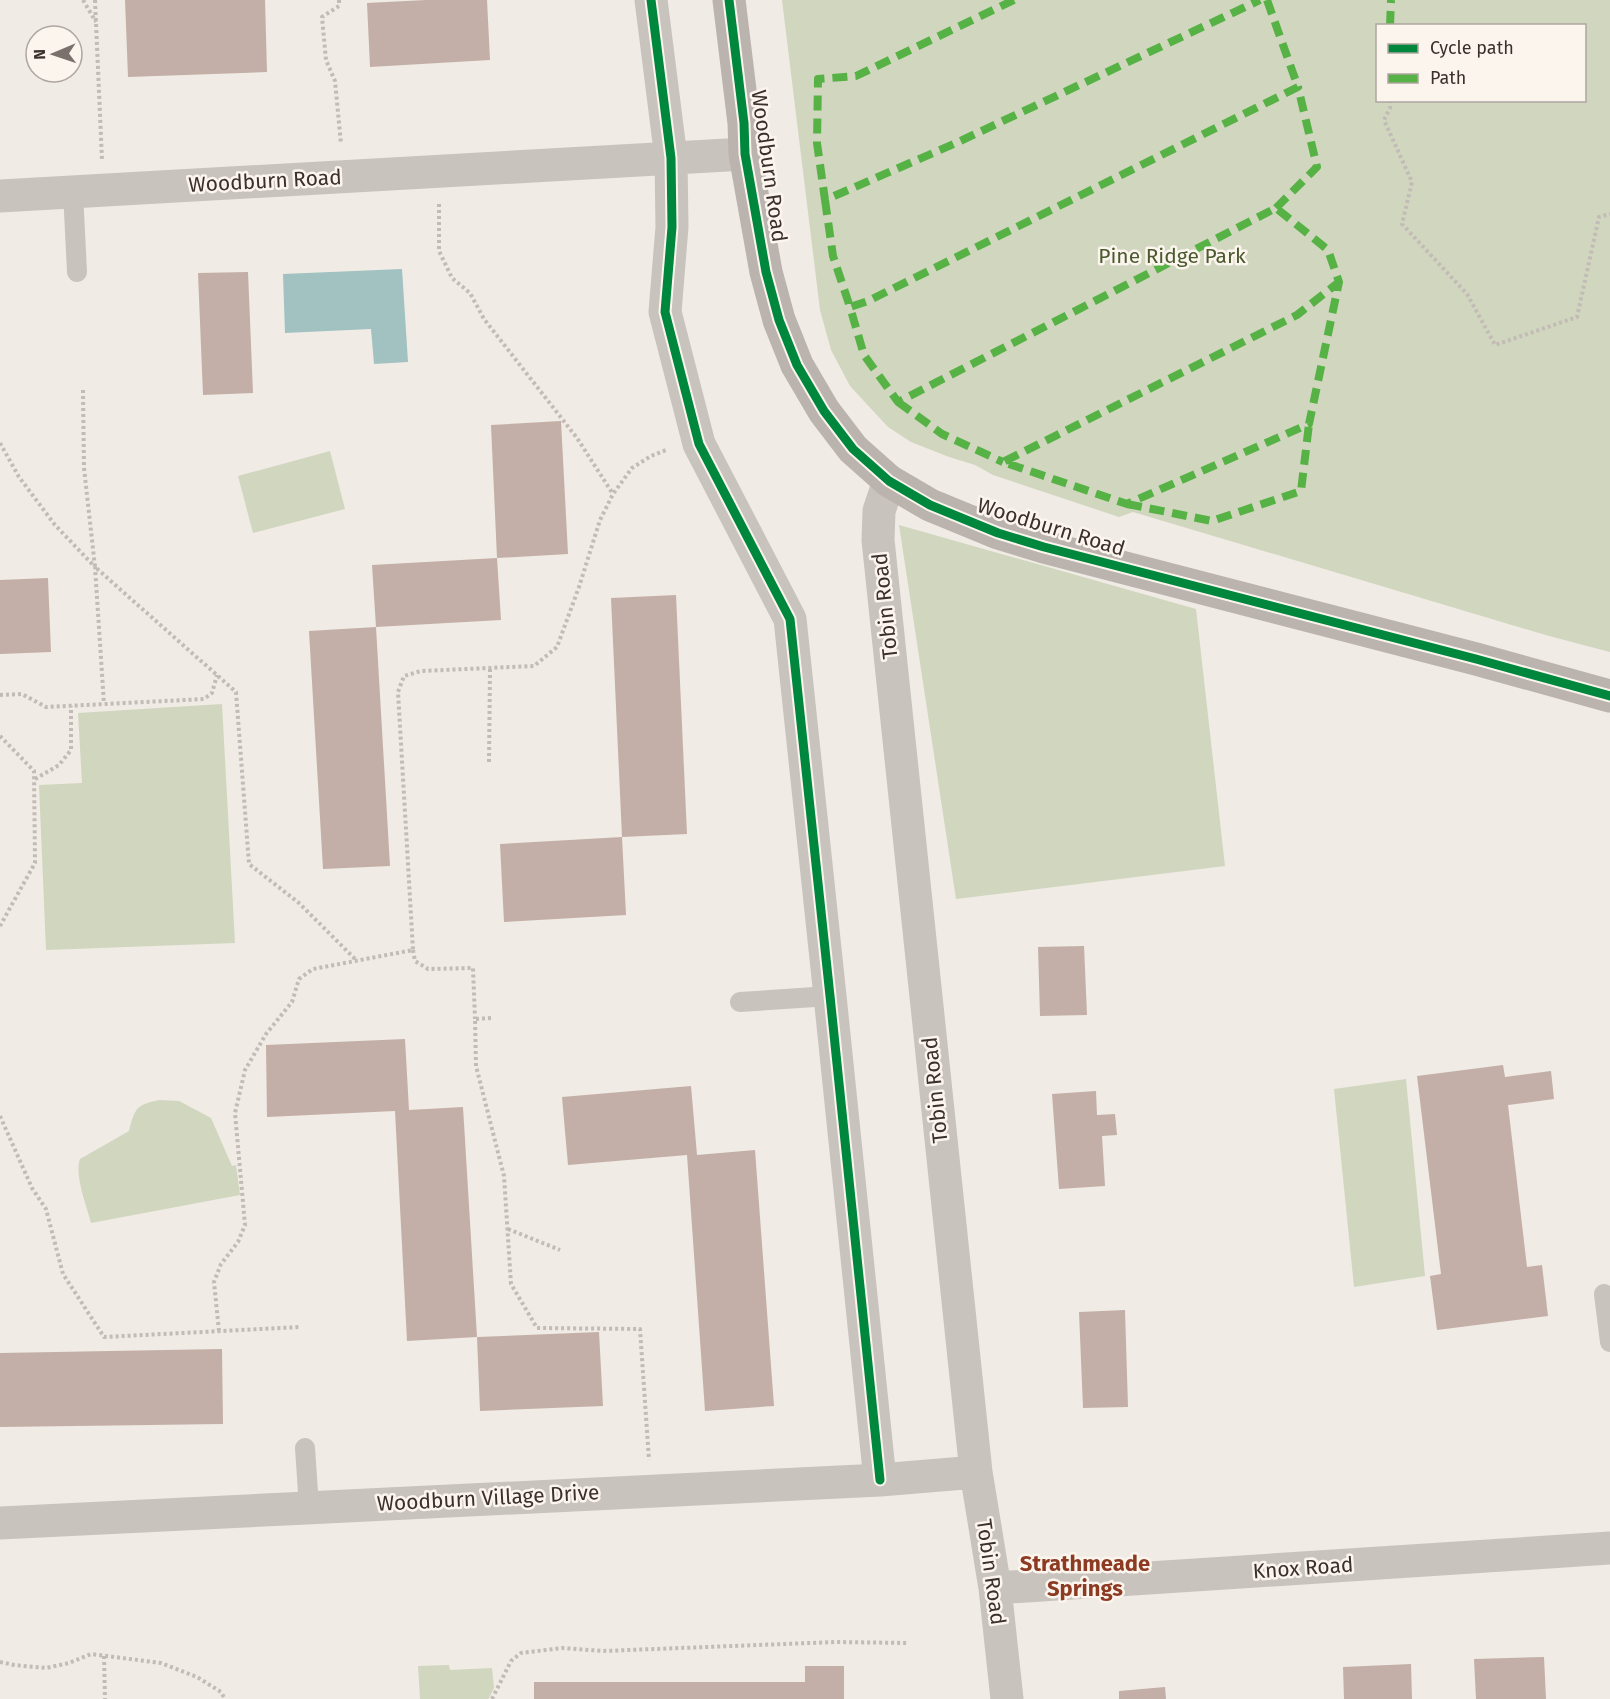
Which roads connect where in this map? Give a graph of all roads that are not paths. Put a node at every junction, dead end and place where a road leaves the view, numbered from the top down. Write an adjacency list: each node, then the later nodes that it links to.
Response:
1 (651, 0): 4 (street)
2 (729, 0): 3 (street, Woodburn Road)
3 (745, 154): 4 (street, Woodburn Road); 8 (street, Woodburn Road)
4 (671, 158): 5 (street, Woodburn Road); 10 (street)
5 (89, 191): 6 (street, Woodburn Road); 7 (lane)
6 (0, 196)
7 (77, 272)
8 (890, 481): 9 (street, Woodburn Road); 15 (street, Tobin Road)
9 (1610, 696)
10 (830, 996): 11 (lane); 16 (street)
11 (740, 1002)
12 (1604, 1294): 13 (lane)
13 (1610, 1342)
14 (305, 1448): 17 (lane)
15 (976, 1472): 16 (street, Woodburn Village Drive); 20 (street, Tobin Road)
16 (880, 1480): 17 (street, Woodburn Village Drive)
17 (309, 1507): 18 (street, Woodburn Village Drive)
18 (0, 1523)
19 (1610, 1548): 20 (street, Knox Road)
20 (995, 1588): 21 (street, Tobin Road)
21 (1007, 1699)

